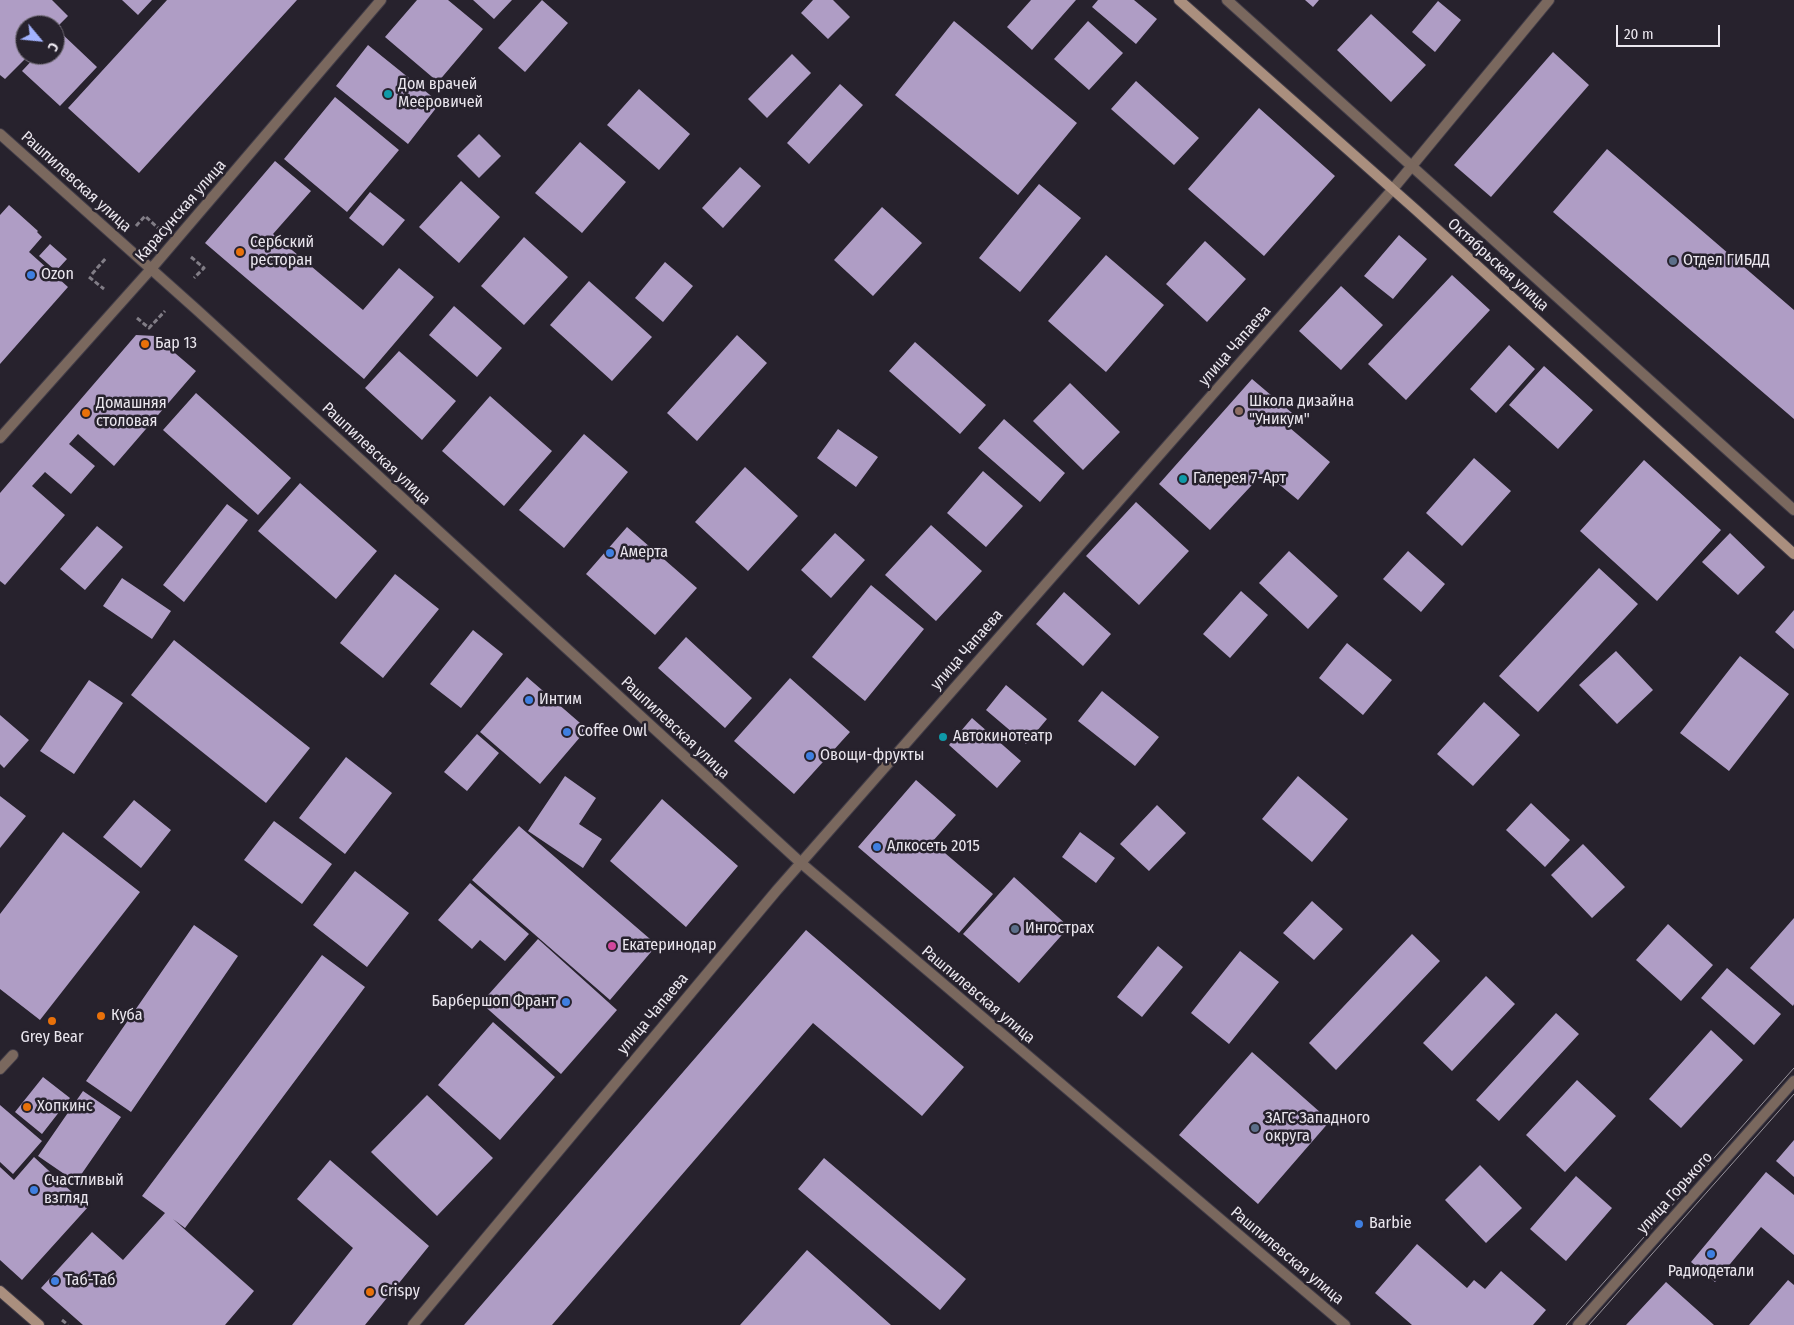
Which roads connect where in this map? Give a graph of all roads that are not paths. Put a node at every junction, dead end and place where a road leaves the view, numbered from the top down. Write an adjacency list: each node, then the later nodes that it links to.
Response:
1 (381, 0): 8 (street, Карасунская улица)
2 (1179, 0): 7 (main road, Октябрьская улица)
3 (1226, 0): 6 (street, Октябрьская улица)
4 (1549, 0): 6 (street, улица Чапаева)
5 (0, 134): 8 (street, Рашпилевская улица)
6 (1412, 167): 7 (street, улица Чапаева); 10 (street, Октябрьская улица)
7 (1392, 190): 11 (main road, Октябрьская улица); 12 (street, улица Чапаева)
8 (151, 269): 9 (street, Карасунская улица); 12 (street, Рашпилевская улица)
9 (0, 438)
10 (1794, 510)
11 (1794, 554)
12 (801, 863): 18 (street, улица Чапаева); 19 (street, Рашпилевская улица)
13 (13, 1055): 14 (street)
14 (0, 1070)
15 (1794, 1081): 20 (street, улица Горького)
16 (0, 1291): 17 (main road)
17 (39, 1325)
18 (413, 1325)
19 (1345, 1325)
20 (1578, 1325)

